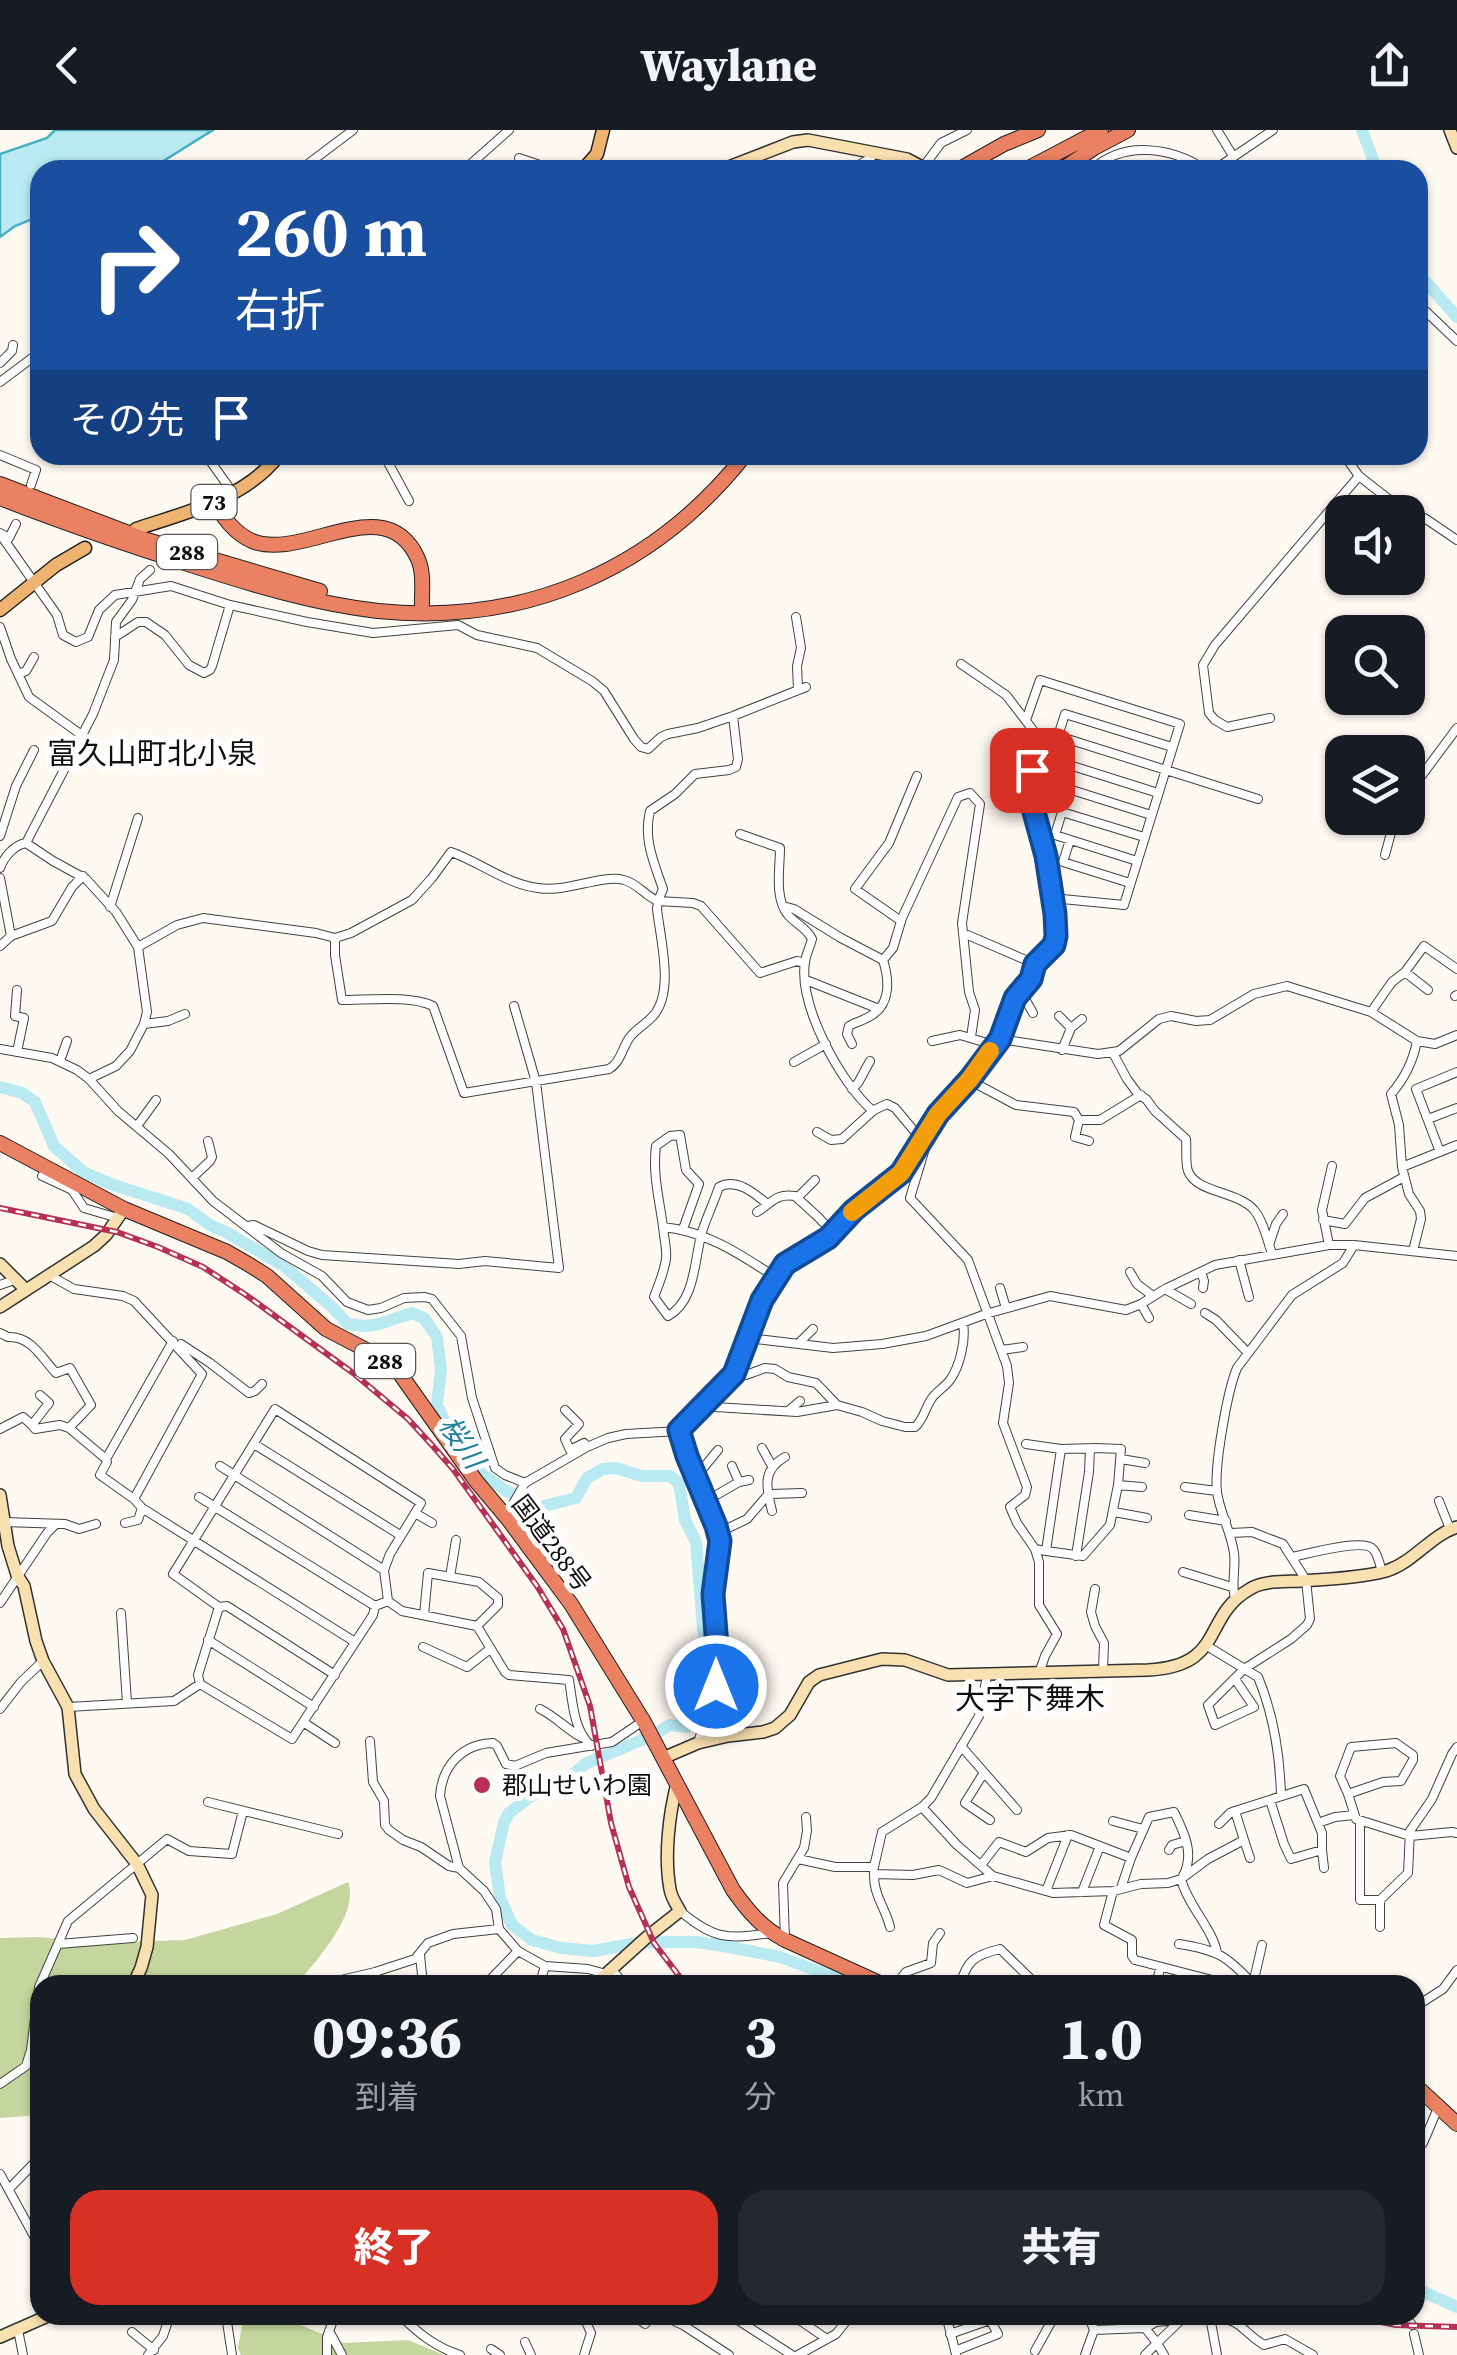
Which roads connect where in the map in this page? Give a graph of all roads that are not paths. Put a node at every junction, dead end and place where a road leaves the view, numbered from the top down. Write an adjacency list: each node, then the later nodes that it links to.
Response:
1 (353, 130): 16 (street)
2 (509, 130): 17 (street)
3 (603, 130): 19 (main road)
4 (1038, 130): 24 (highway)
5 (1100, 130): 25 (highway)
6 (1128, 130): 26 (highway)
7 (1217, 130): 14 (street)
8 (1272, 130): 14 (street)
9 (1450, 130): 12 (street)
10 (960, 131): 23 (street)
11 (809, 135): 13 (street); 20 (street)
12 (1457, 148)
13 (874, 152): 21 (street); 22 (street)
14 (1233, 156): 29 (street)
15 (519, 158): 18 (street)
16 (315, 160)
17 (475, 160)
18 (525, 160)
19 (592, 160)
20 (747, 160)
21 (868, 160)
22 (908, 160)
23 (930, 160)
24 (976, 160)
25 (1042, 160)
26 (1076, 160)
27 (1104, 160): 28 (street)
28 (1189, 160)
29 (1228, 160)
30 (1428, 313): 31 (street)
31 (1457, 341)
32 (0, 355): 34 (street)
33 (30, 360): 35 (street)
34 (0, 363)
35 (0, 382)
36 (0, 455): 45 (street)
37 (213, 465): 46 (street)
38 (271, 465): 46 (main road, 73)
39 (389, 465): 49 (street)
40 (729, 465): 47 (highway)
41 (740, 465): 47 (highway, 288)
42 (1351, 465): 43 (street)
43 (1358, 476): 54 (street); 69 (street)
44 (0, 484): 61 (highway, 288)
45 (31, 485)
46 (233, 494): 50 (main road, 73)
47 (710, 497): 61 (highway, 288)
48 (0, 498): 61 (highway, 288)
49 (408, 501)
50 (214, 502): 52 (main road, 73); 61 (highway)
51 (16, 524): 53 (street)
52 (136, 529)
53 (0, 534): 57 (street)
54 (1457, 540)
55 (85, 548): 57 (main road)
56 (150, 570): 58 (street)
57 (33, 582): 58 (street); 60 (main road)
58 (136, 592): 59 (street); 64 (street)
59 (230, 605): 64 (street); 68 (street)
60 (0, 610)
61 (422, 611)
62 (796, 616): 68 (street)
63 (0, 627): 67 (street)
64 (115, 637): 72 (street)
65 (34, 657): 67 (street)
66 (961, 664): 70 (street)
67 (18, 674): 72 (street)
68 (733, 716): 96 (street)
69 (1270, 718)
70 (1026, 720): 73 (street); 95 (street)
71 (1457, 728): 76 (street)
72 (83, 736): 87 (street)
73 (1172, 748): 75 (street); 75 (street)
74 (34, 750): 84 (street)
75 (1165, 770): 78 (street); 79 (street)
76 (1425, 771)
77 (917, 776): 99 (street)
78 (1158, 793): 80 (street); 80 (street)
79 (1258, 799)
80 (1151, 815): 85 (street)
81 (138, 818): 98 (street)
82 (740, 834): 97 (street)
83 (1390, 835): 88 (street)
84 (0, 836)
85 (1144, 838): 86 (street); 90 (street)
86 (1070, 840): 90 (street); 93 (street)
87 (26, 843): 89 (street); 91 (street)
88 (1384, 855)
89 (1, 859)
90 (1137, 861): 93 (street)
91 (83, 876): 98 (street); 101 (street)
92 (0, 878): 94 (street)
93 (1130, 883): 95 (street)
94 (1, 890): 101 (street)
95 (1052, 898): 109 (street)
96 (658, 900): 102 (street); 108 (street); 143 (street)
97 (783, 906): 106 (street); 108 (street)
98 (110, 907): 104 (street)
99 (901, 921): 100 (street); 106 (street)
100 (963, 933): 109 (street); 126 (street)
101 (11, 936): 103 (street)
102 (335, 938): 104 (street); 143 (street)
103 (0, 946)
104 (138, 948): 123 (street)
105 (1457, 957): 107 (street)
106 (883, 960): 117 (street)
107 (1446, 961): 110 (street); 111 (street)
108 (805, 963): 112 (street)
109 (1035, 964): 115 (street)
110 (1457, 969)
111 (1405, 972): 114 (street); 118 (street)
112 (806, 980): 117 (street); 131 (street)
113 (16, 990): 135 (street)
114 (1428, 990)
115 (1021, 992): 119 (street); 129 (street)
116 (514, 1006): 143 (street)
117 (879, 1009): 132 (street)
118 (1371, 1012): 130 (street); 136 (street)
119 (1034, 1013)
120 (185, 1014): 123 (street)
121 (1059, 1016): 124 (street)
122 (1082, 1019): 124 (street)
123 (144, 1024): 141 (street)
124 (1072, 1028): 134 (street)
125 (1457, 1035): 130 (street)
126 (971, 1037): 128 (street); 129 (street)
127 (67, 1041): 137 (street)
128 (932, 1041)
129 (997, 1042): 134 (street); 142 (street)
130 (1417, 1042): 160 (street)
131 (826, 1044): 139 (street); 144 (street)
132 (852, 1044)
133 (0, 1049): 135 (street)
134 (1062, 1050): 136 (street)
135 (17, 1052): 137 (street)
136 (1113, 1053): 145 (street)
137 (60, 1061): 141 (street)
138 (870, 1061): 144 (street)
139 (794, 1062)
140 (1457, 1072): 150 (street)
141 (89, 1079): 151 (street)
142 (970, 1080): 149 (street); 153 (street)
143 (536, 1082): 173 (street)
144 (852, 1089): 148 (street)
145 (1141, 1096): 149 (street); 181 (street)
146 (156, 1100): 151 (street)
147 (1457, 1108): 150 (street)
148 (872, 1111): 152 (street); 153 (street)
149 (1079, 1120): 154 (street)
150 (1428, 1120): 158 (street)
151 (137, 1126): 163 (street)
152 (817, 1132)
153 (921, 1139): 162 (street); 176 (street)
154 (1089, 1140)
155 (208, 1141): 163 (street)
156 (0, 1143): 170 (highway, 国道288号 / 288)
157 (1457, 1145): 158 (street)
158 (1440, 1152): 160 (street)
159 (1332, 1166): 172 (street)
160 (1402, 1167): 164 (street)
161 (42, 1176): 170 (street)
162 (916, 1177): 166 (street); 202 (street)
163 (193, 1178): 173 (street)
164 (1404, 1178): 172 (street); 182 (street)
165 (815, 1180): 167 (street)
166 (927, 1182)
167 (798, 1197): 168 (street); 176 (street)
168 (766, 1203): 169 (street); 177 (street)
169 (757, 1212)
170 (121, 1213): 188 (street); 265 (highway, 国道288号 / 288)
171 (1283, 1214): 181 (street)
172 (1323, 1220): 178 (street)
173 (247, 1226): 247 (street)
174 (663, 1227): 175 (street); 175 (street); 177 (street)
175 (682, 1229): 177 (street)
176 (833, 1234): 189 (street)
177 (701, 1235): 189 (street)
178 (1329, 1245): 179 (street); 181 (street)
179 (1354, 1245): 182 (street); 214 (street)
180 (1239, 1246): 184 (street)
181 (1270, 1249): 184 (street)
182 (1413, 1251): 183 (street)
183 (1457, 1256)
184 (1240, 1259): 187 (street); 196 (street)
185 (0, 1264): 190 (street)
186 (1130, 1272): 195 (street)
187 (1201, 1272): 193 (street); 194 (street)
188 (49, 1275): 190 (street); 210 (street)
189 (775, 1277): 208 (street)
190 (21, 1284): 191 (street); 199 (street)
191 (0, 1286)
192 (1000, 1288): 200 (street)
193 (1204, 1288)
194 (1165, 1289): 195 (street); 198 (street)
195 (1153, 1296): 197 (street)
196 (1249, 1297)
197 (1140, 1304): 200 (street); 203 (street)
198 (1191, 1304)
199 (0, 1307)
200 (1006, 1308): 202 (street)
201 (1205, 1312): 214 (street)
202 (986, 1314): 204 (street); 213 (street)
203 (1149, 1318)
204 (962, 1324): 209 (street); 220 (street)
205 (813, 1329): 211 (street)
206 (890, 1330): 209 (street)
207 (0, 1333): 228 (street)
208 (748, 1338): 211 (street); 215 (street)
209 (891, 1342): 211 (street)
210 (175, 1343): 218 (street); 240 (street); 256 (street)
211 (799, 1344)
212 (1023, 1347): 213 (street)
213 (1001, 1350): 279 (street)
214 (1248, 1353): 251 (street)
215 (734, 1374): 216 (street); 223 (street)
216 (788, 1377): 219 (street); 224 (street)
217 (930, 1382): 220 (street)
218 (262, 1384)
219 (785, 1388)
220 (934, 1394): 224 (street)
221 (40, 1395): 227 (street)
222 (800, 1402): 226 (street)
223 (704, 1404): 226 (street); 230 (street)
224 (837, 1404): 226 (street)
225 (565, 1410): 233 (street)
226 (788, 1411)
227 (32, 1424): 228 (street); 229 (street)
228 (70, 1428): 240 (street)
229 (0, 1429)
230 (679, 1430): 233 (street); 246 (street)
231 (254, 1444): 245 (street); 263 (street); 276 (street)
232 (1026, 1444): 235 (street)
233 (587, 1448): 247 (street)
234 (762, 1448): 244 (street)
235 (1061, 1449): 236 (street); 279 (street)
236 (1090, 1449): 239 (street); 280 (street)
237 (718, 1450): 246 (street)
238 (786, 1456): 244 (street)
239 (1122, 1459): 241 (street); 248 (street)
240 (106, 1460): 256 (street)
241 (1145, 1463)
242 (220, 1466): 245 (street)
243 (732, 1466): 257 (street)
244 (772, 1466): 254 (street)
245 (233, 1474): 259 (street); 282 (street)
246 (694, 1474): 257 (street)
247 (523, 1485): 265 (street)
248 (1118, 1485): 249 (street); 262 (street)
249 (1142, 1487)
250 (1185, 1487): 251 (street)
251 (1217, 1492): 268 (street)
252 (802, 1493): 254 (street)
253 (0, 1494): 267 (street)
254 (768, 1496): 261 (street); 274 (street)
255 (199, 1497): 259 (street)
256 (134, 1499): 260 (street)
257 (706, 1501): 274 (street)
258 (1440, 1501): 273 (street)
259 (214, 1506): 277 (street); 292 (street)
260 (142, 1508): 269 (street); 277 (street)
261 (772, 1511)
262 (1114, 1512): 266 (street); 280 (street)
263 (415, 1513): 272 (street); 276 (street)
264 (1189, 1515): 268 (street)
265 (506, 1516): 316 (highway, 国道288号 / 288)
266 (1147, 1518)
267 (4, 1522): 270 (street); 285 (street)
268 (1226, 1522): 275 (street)
269 (125, 1523)
270 (56, 1524): 271 (street); 285 (street)
271 (96, 1524)
272 (432, 1524)
273 (1455, 1526): 284 (street)
274 (718, 1533): 320 (street)
275 (1231, 1533): 281 (street); 289 (street)
276 (400, 1536): 282 (street)
277 (193, 1539): 293 (street); 298 (street)
278 (456, 1540): 286 (street)
279 (1040, 1550): 280 (street); 305 (street)
280 (1076, 1556)
281 (1292, 1557): 284 (street); 287 (street)
282 (384, 1570): 290 (street)
283 (1183, 1572): 289 (street)
284 (1382, 1572): 287 (street)
285 (17, 1575): 291 (street); 302 (street)
286 (450, 1577): 295 (street); 296 (street)
287 (1306, 1580): 289 (street); 303 (street)
288 (1096, 1589): 304 (street)
289 (1233, 1593): 299 (street)
290 (388, 1601): 292 (street); 295 (street)
291 (0, 1603)
292 (375, 1606): 298 (street)
293 (219, 1607): 297 (street); 306 (street)
294 (121, 1612): 310 (street)
295 (424, 1615): 296 (street)
296 (477, 1626): 301 (street)
297 (208, 1640): 309 (street); 312 (street)
298 (355, 1642): 306 (street)
299 (1207, 1646): 303 (street); 304 (street)
300 (424, 1647): 301 (street)
301 (490, 1649): 317 (street)
302 (43, 1661): 311 (street); 313 (street)
303 (1244, 1669): 308 (street); 328 (street)
304 (1103, 1671): 305 (street)
305 (1040, 1673): 307 (street)
306 (335, 1675): 312 (street)
307 (987, 1676): 320 (street); 322 (street)
308 (1235, 1679): 308 (street)
309 (200, 1684): 310 (street); 315 (street)
310 (126, 1703): 311 (street)
311 (68, 1706): 356 (street)
312 (314, 1706): 315 (street)
313 (0, 1709)
314 (540, 1709): 317 (street)
315 (303, 1722): 319 (street)
316 (643, 1722): 321 (street); 324 (highway, 国道288号 / 288)
317 (581, 1737): 321 (street)
318 (370, 1741): 358 (street)
319 (335, 1743)
320 (698, 1743): 324 (street)
321 (590, 1746): 358 (street)
322 (962, 1746): 325 (street); 331 (street)
323 (1457, 1747): 347 (street)
324 (661, 1754): 326 (highway, 国道288号 / 288)
325 (983, 1774): 334 (street); 339 (street)
326 (677, 1783): 367 (street); 372 (highway, 国道288号 / 288)
327 (1348, 1794): 327 (street); 337 (street)
328 (1281, 1796): 329 (street); 341 (street)
329 (1270, 1800): 335 (street); 352 (street)
330 (208, 1802): 333 (street)
331 (922, 1808): 357 (street); 360 (street)
332 (1145, 1808): 338 (street)
333 (243, 1810): 345 (street); 356 (street)
334 (1017, 1810)
335 (1235, 1812): 342 (street); 348 (street)
336 (806, 1816): 353 (street)
337 (1357, 1818): 341 (street); 347 (street); 366 (street)
338 (1148, 1819): 343 (street); 349 (street)
339 (990, 1820)
340 (1113, 1822): 343 (street)
341 (1318, 1823): 352 (street)
342 (1219, 1824)
343 (1143, 1829): 354 (street)
344 (1457, 1833): 347 (street)
345 (338, 1834)
346 (1068, 1835): 350 (street); 357 (street); 364 (street)
347 (1410, 1836): 366 (street)
348 (1244, 1840): 355 (street); 362 (street)
349 (1186, 1841): 351 (street); 362 (street)
350 (1100, 1846): 354 (street); 365 (street)
351 (1170, 1850)
352 (1322, 1850): 359 (street)
353 (798, 1858): 360 (street); 372 (street)
354 (1131, 1858): 363 (street)
355 (1250, 1858)
356 (137, 1864): 376 (street); 387 (street)
357 (980, 1865): 361 (street)
358 (459, 1868): 370 (street)
359 (1324, 1868)
360 (874, 1871): 361 (street); 368 (street)
361 (993, 1876): 364 (street)
362 (1180, 1880): 363 (street); 380 (street)
363 (1117, 1889): 365 (street); 375 (street)
364 (1046, 1891): 365 (street)
365 (1082, 1892)
366 (1380, 1900): 369 (street)
367 (680, 1911): 372 (street); 384 (street)
368 (890, 1927)
369 (1380, 1927)
370 (499, 1929): 379 (street); 381 (street)
371 (940, 1933): 395 (street)
372 (778, 1936): 394 (highway, 国道288号 / 288)
373 (1146, 1937): 375 (street)
374 (134, 1938): 376 (street)
375 (1133, 1941): 383 (street)
376 (58, 1944): 386 (street)
377 (1179, 1944): 380 (street)
378 (1262, 1945): 401 (street)
379 (518, 1951): 382 (street); 390 (street)
380 (1217, 1953): 400 (street)
381 (420, 1955): 388 (street); 389 (street)
382 (545, 1966): 384 (street); 391 (street)
383 (1161, 1967): 398 (street); 399 (street)
384 (609, 1972): 392 (street); 393 (street)
385 (1456, 1974): 402 (street)
386 (44, 1975)
387 (138, 1975)
388 (362, 1975)
389 (422, 1975)
390 (495, 1975)
391 (542, 1975)
392 (606, 1975)
393 (613, 1975)
394 (862, 1975)
395 (904, 1975)
396 (964, 1975): 397 (street)
397 (1027, 1975)
398 (1158, 1975)
399 (1195, 1975)
400 (1244, 1975)
401 (1256, 1975)
402 (1425, 2001)
403 (30, 2069): 404 (street)
404 (0, 2084)
405 (1425, 2095): 406 (highway)
406 (1438, 2108): 407 (highway); 408 (street)
407 (1457, 2124)
408 (1425, 2136)
409 (30, 2168): 411 (street)
410 (0, 2174): 411 (street)
411 (9, 2189): 412 (street)
412 (30, 2223)
413 (30, 2324): 434 (street)
414 (167, 2325): 445 (street)
415 (228, 2325): 449 (street)
416 (331, 2325): 436 (street)
417 (411, 2325): 452 (street)
418 (588, 2325): 455 (street)
419 (684, 2325): 456 (street)
420 (746, 2325): 457 (street)
421 (807, 2325): 440 (street)
422 (843, 2325): 440 (street)
423 (948, 2325): 438 (street)
424 (976, 2325): 438 (street)
425 (993, 2325): 446 (street)
426 (1050, 2325): 444 (street)
427 (1092, 2325): 435 (street)
428 (1150, 2325): 433 (street)
429 (1176, 2325): 442 (street)
430 (1211, 2325): 461 (street)
431 (1241, 2325): 462 (street)
432 (1410, 2325): 447 (street)
433 (1144, 2328): 435 (street); 442 (street)
434 (18, 2330): 439 (street); 448 (street)
435 (1094, 2330): 458 (street)
436 (329, 2331): 450 (street); 451 (street)
437 (132, 2332): 445 (street)
438 (950, 2334): 446 (street)
439 (0, 2337)
440 (827, 2339): 457 (street)
441 (525, 2342): 454 (street)
442 (1157, 2343): 459 (street); 460 (street)
443 (491, 2349): 453 (street)
444 (1035, 2351)
445 (151, 2352)
446 (955, 2353)
447 (1417, 2353)
448 (23, 2355)
449 (232, 2355)
450 (328, 2355)
451 (342, 2355)
452 (460, 2355)
453 (500, 2355)
454 (531, 2355)
455 (584, 2355)
456 (729, 2355)
457 (795, 2355)
458 (1085, 2355)
459 (1144, 2355)
460 (1164, 2355)
461 (1217, 2355)
462 (1313, 2355)

